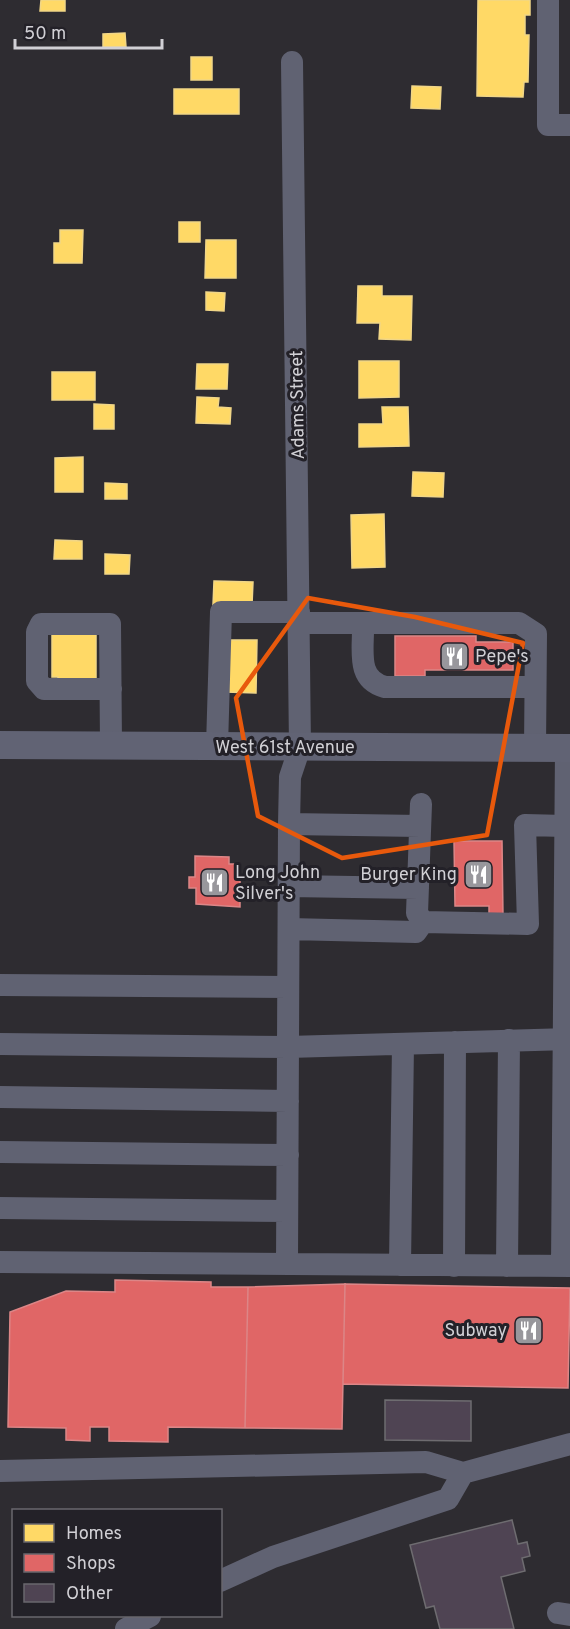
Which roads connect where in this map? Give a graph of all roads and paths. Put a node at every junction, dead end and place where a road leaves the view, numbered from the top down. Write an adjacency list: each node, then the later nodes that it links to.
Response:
1 (548, 0): 3 (street)
2 (292, 62): 4 (street, Adams Street)
3 (570, 125)
4 (299, 617): 5 (street); 10 (street); 11 (street, Adams Street)
5 (363, 623): 6 (street); 6 (street)
6 (535, 687): 12 (street)
7 (111, 690): 9 (street)
8 (0, 744): 9 (main road, West 61st Avenue)
9 (111, 746): 10 (main road, West 61st Avenue)
10 (217, 746): 11 (main road, West 61st Avenue)
11 (300, 747): 12 (main road, West 61st Avenue); 14 (street, Adams Street)
12 (535, 748): 13 (main road, West 61st Avenue)
13 (568, 748): 15 (street)
14 (289, 824): 16 (street, Adams Street); 17 (street)
15 (565, 826): 19 (street); 21 (street)
16 (289, 886): 17 (street); 20 (street, Adams Street)
17 (418, 888): 18 (street)
18 (423, 922): 19 (street); 20 (street)
19 (528, 924): 21 (street)
20 (289, 929): 23 (street, Adams Street)
21 (564, 931): 24 (street)
22 (0, 985): 23 (street)
23 (288, 987): 29 (street, Adams Street)
24 (567, 1039): 25 (street); 41 (street)
25 (509, 1040): 26 (street); 40 (street)
26 (455, 1042): 28 (street); 39 (street)
27 (0, 1044): 29 (street)
28 (403, 1044): 29 (street); 38 (street)
29 (288, 1047): 31 (street, Adams Street)
30 (0, 1097): 31 (street)
31 (288, 1101): 33 (street, Adams Street)
32 (0, 1152): 33 (street)
33 (288, 1155): 35 (street, Adams Street)
34 (0, 1208): 35 (street)
35 (287, 1210): 37 (street, Adams Street)
36 (0, 1262): 37 (street)
37 (287, 1264): 38 (street)
38 (400, 1265): 39 (street)
39 (454, 1266): 40 (street)
40 (507, 1266): 41 (street)
41 (566, 1266)
42 (570, 1444): 44 (street)
43 (0, 1471): 44 (street)
44 (463, 1473): 45 (street)
45 (222, 1580)
46 (148, 1617): 47 (street)
47 (126, 1629)

